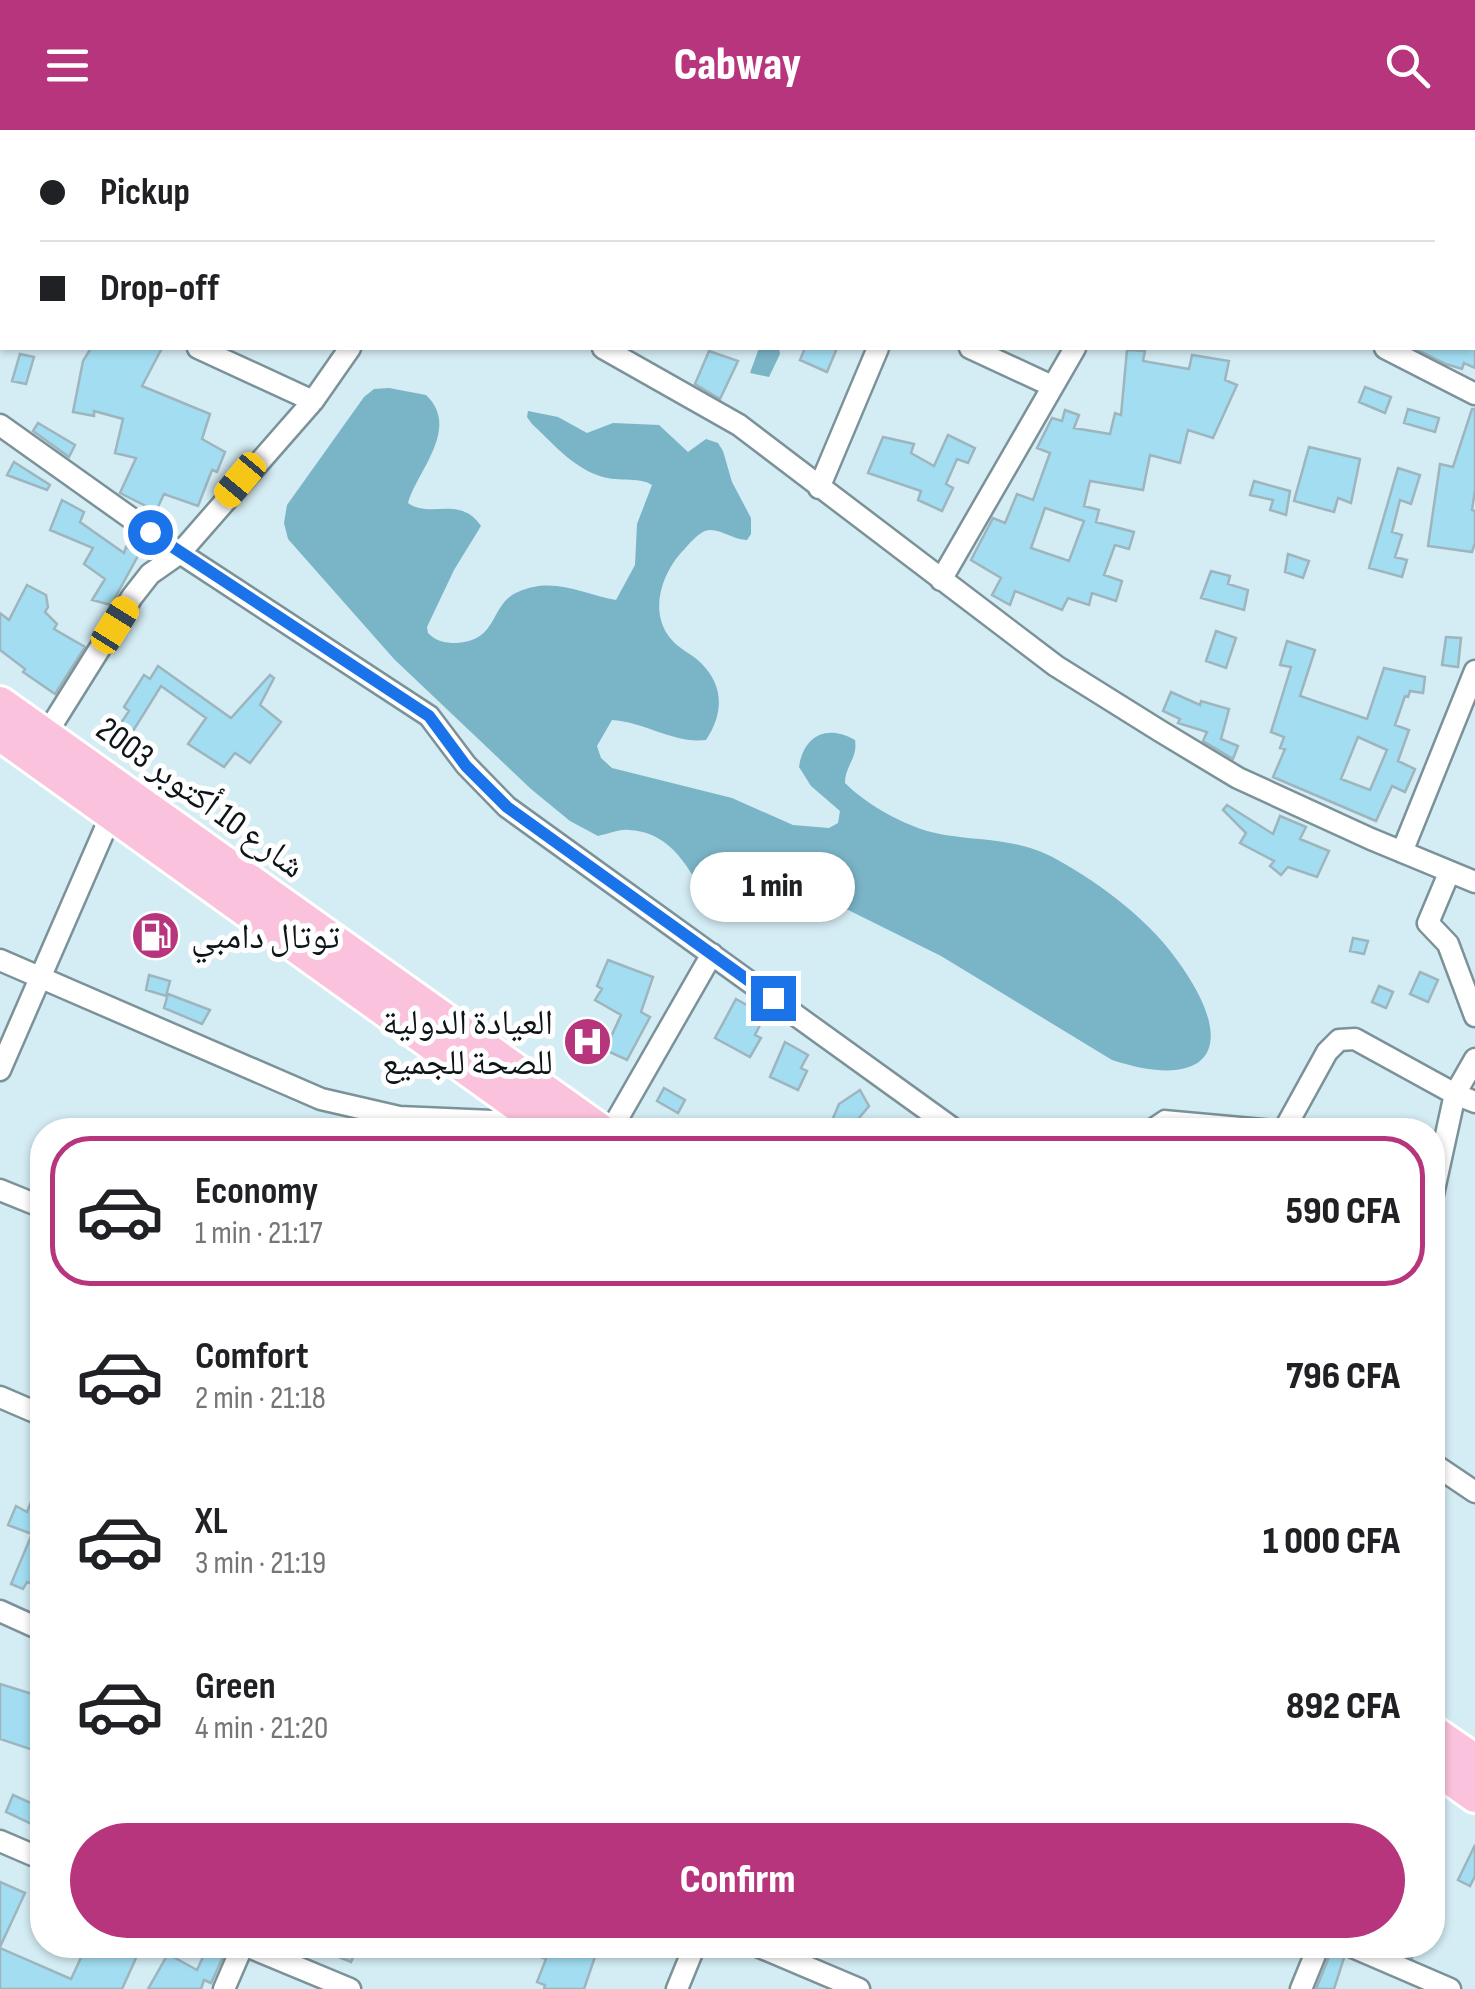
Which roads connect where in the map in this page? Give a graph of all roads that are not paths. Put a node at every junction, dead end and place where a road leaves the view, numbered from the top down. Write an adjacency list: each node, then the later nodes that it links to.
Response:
1 (202, 350): 10 (street)
2 (349, 350): 10 (street)
3 (607, 350): 12 (street)
4 (877, 350): 12 (street)
5 (974, 350): 8 (street)
6 (1074, 350): 8 (street)
7 (1389, 350): 9 (street)
8 (1052, 386): 14 (street)
9 (1475, 394)
10 (312, 401): 13 (street)
11 (0, 426): 13 (street)
12 (818, 488): 14 (street)
13 (180, 553): 18 (street); 23 (street)
14 (941, 580): 20 (street)
15 (1475, 671): 20 (street)
16 (0, 703): 18 (highway, شارع 10 أكتوبر 2003)
17 (0, 734): 19 (highway, شارع 10 أكتوبر 2003)
18 (46, 736): 19 (highway, شارع 10 أكتوبر 2003)
19 (116, 803): 25 (street); 31 (highway, شارع 10 أكتوبر 2003); 32 (highway, شارع 10 أكتوبر 2003)
20 (1402, 852): 21 (street)
21 (1449, 873): 22 (street); 26 (street)
22 (1475, 882)
23 (712, 954): 33 (street); 34 (street)
24 (0, 960): 25 (street)
25 (39, 976): 28 (street); 30 (street)
26 (1475, 1016)
27 (1475, 1059): 29 (street)
28 (0, 1070)
29 (1465, 1098): 35 (street); 36 (street)
30 (414, 1118)
31 (536, 1118)
32 (582, 1118)
33 (618, 1118)
34 (939, 1118)
35 (1290, 1118)
36 (1445, 1159)
37 (0, 1190): 38 (street)
38 (30, 1202)
39 (0, 1397): 40 (street)
40 (30, 1410)
41 (1445, 1472): 42 (street)
42 (1475, 1492)
43 (0, 1611): 44 (street)
44 (30, 1625)
45 (1445, 1746): 47 (highway)
46 (1445, 1769): 47 (highway)
47 (1473, 1779)
48 (0, 1841): 49 (street)
49 (30, 1854)
50 (238, 1958): 56 (street)
51 (275, 1958): 57 (street)
52 (690, 1958): 58 (street)
53 (786, 1958): 59 (street)
54 (1313, 1958): 60 (street)
55 (1378, 1958): 61 (street)
56 (224, 1989)
57 (350, 1989)
58 (677, 1989)
59 (859, 1989)
60 (1301, 1989)
61 (1450, 1989)

